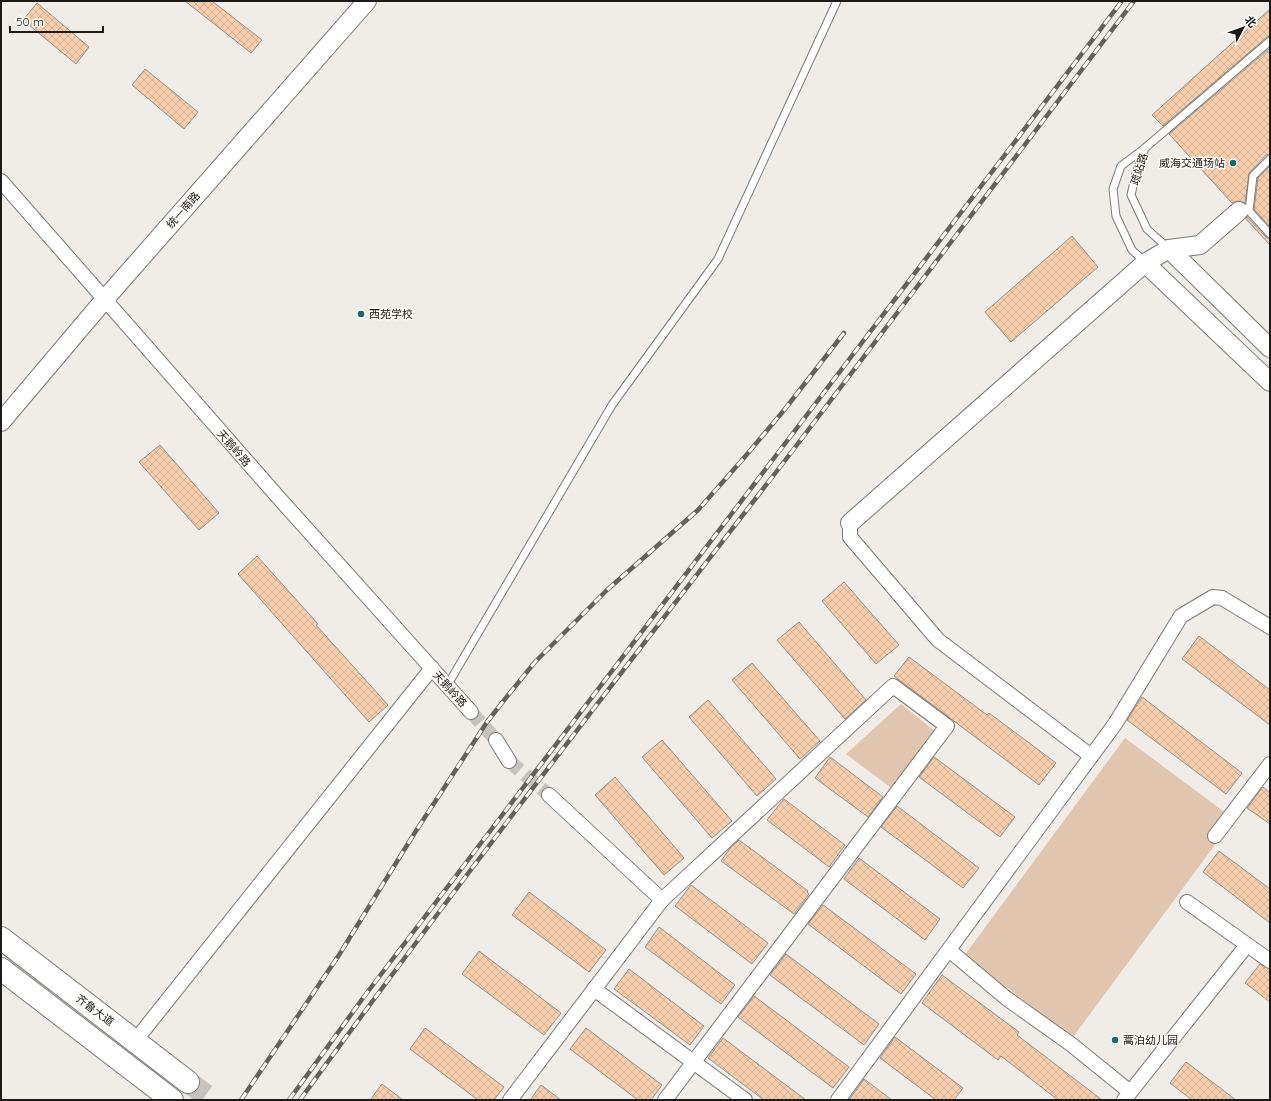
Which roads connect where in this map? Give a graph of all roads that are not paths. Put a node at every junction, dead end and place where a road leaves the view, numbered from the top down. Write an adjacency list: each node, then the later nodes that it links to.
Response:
1 (366, 1): 11 (street, 统一南路)
2 (837, 1): 18 (lane)
3 (1270, 41): 4 (lane)
4 (1145, 148): 9 (lane, 疏站路); 10 (lane, 疏站路)
5 (1270, 159): 8 (lane)
6 (1, 181): 11 (street, 天鹅岭路)
7 (1239, 211): 9 (street)
8 (1270, 234)
9 (1168, 249): 10 (street); 12 (street, 疏站路)
10 (1145, 263): 13 (street, 疏站路); 15 (street)
11 (105, 299): 14 (street, 统一南路); 17 (street, 天鹅岭路)
12 (1270, 348)
13 (1270, 382)
14 (1, 422)
15 (850, 523): 21 (street)
16 (1270, 627): 21 (street)
17 (432, 668): 18 (street, 天鹅岭路); 34 (street)
18 (447, 686): 19 (street, 天鹅岭路)
19 (471, 712)
20 (496, 740): 22 (street)
21 (1091, 756): 30 (street)
22 (509, 761)
23 (1270, 764): 25 (street)
24 (549, 795): 26 (street)
25 (1215, 836)
26 (662, 900): 33 (street); 35 (street)
27 (1187, 902): 29 (street)
28 (1, 938): 34 (main road, 齐鲁大道)
29 (1247, 945): 31 (street); 37 (street)
30 (949, 950): 37 (street); 42 (street)
31 (1270, 961)
32 (1, 969): 38 (main road)
33 (594, 989): 35 (street); 39 (street)
34 (135, 1041): 36 (main road, 齐鲁大道)
35 (693, 1062): 40 (street); 41 (street)
36 (188, 1082)
37 (1127, 1096)
38 (172, 1100)
39 (510, 1100)
40 (665, 1100)
41 (745, 1100)
42 (838, 1100)

